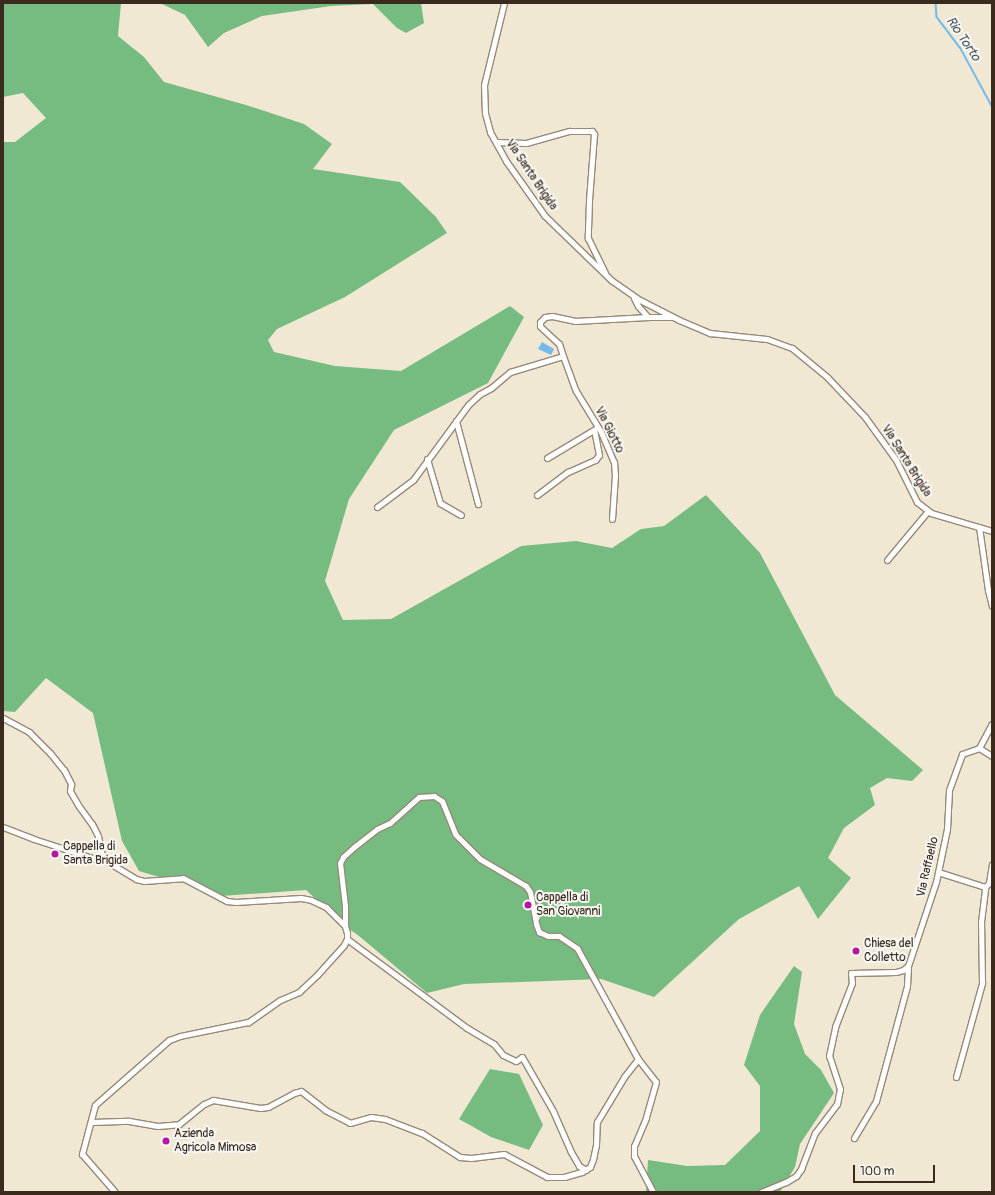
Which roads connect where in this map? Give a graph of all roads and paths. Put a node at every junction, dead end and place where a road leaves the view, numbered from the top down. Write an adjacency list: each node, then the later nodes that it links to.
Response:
1 (504, 3): 2 (street)
2 (496, 142): 3 (street, Via Santa Brigida); 3 (street, Via Santa Brigida)
3 (607, 277): 4 (street, Via Santa Brigida)
4 (632, 295): 5 (street); 6 (street, Via Santa Brigida)
5 (648, 317): 6 (street); 7 (street, Via Giotto)
6 (673, 317): 16 (street, Via Santa Brigida)
7 (563, 356): 8 (street); 9 (street, Via Giotto)
8 (456, 421): 12 (street); 14 (street)
9 (596, 424): 10 (street); 18 (street, Via Giotto)
10 (594, 430): 11 (street); 13 (street)
11 (547, 458)
12 (427, 459): 15 (street); 17 (street)
13 (536, 495)
14 (478, 504)
15 (377, 507)
16 (928, 511): 19 (street, Via Santa Brigida); 21 (street)
17 (461, 515)
18 (612, 519)
19 (979, 527): 20 (street, Via Santa Brigida); 22 (street)
20 (992, 532)
21 (887, 560)
22 (992, 606)
23 (3, 718): 28 (street)
24 (992, 724): 25 (street)
25 (979, 748): 26 (street); 30 (street, Via Raffaello)
26 (992, 756)
27 (3, 827): 28 (street)
28 (103, 859): 32 (street)
29 (992, 864): 31 (street)
30 (938, 872): 31 (street); 34 (street, Via Raffaello)
31 (985, 887): 36 (street)
32 (345, 926): 33 (street); 35 (street)
33 (347, 939): 37 (street); 39 (street)
34 (908, 966): 38 (street, Via Raffaello); 42 (street)
35 (638, 1059): 39 (street); 41 (street)
36 (956, 1077)
37 (92, 1122): 39 (street); 40 (street)
38 (854, 1138)
39 (586, 1170)
40 (115, 1192)
41 (653, 1192)
42 (761, 1192)

